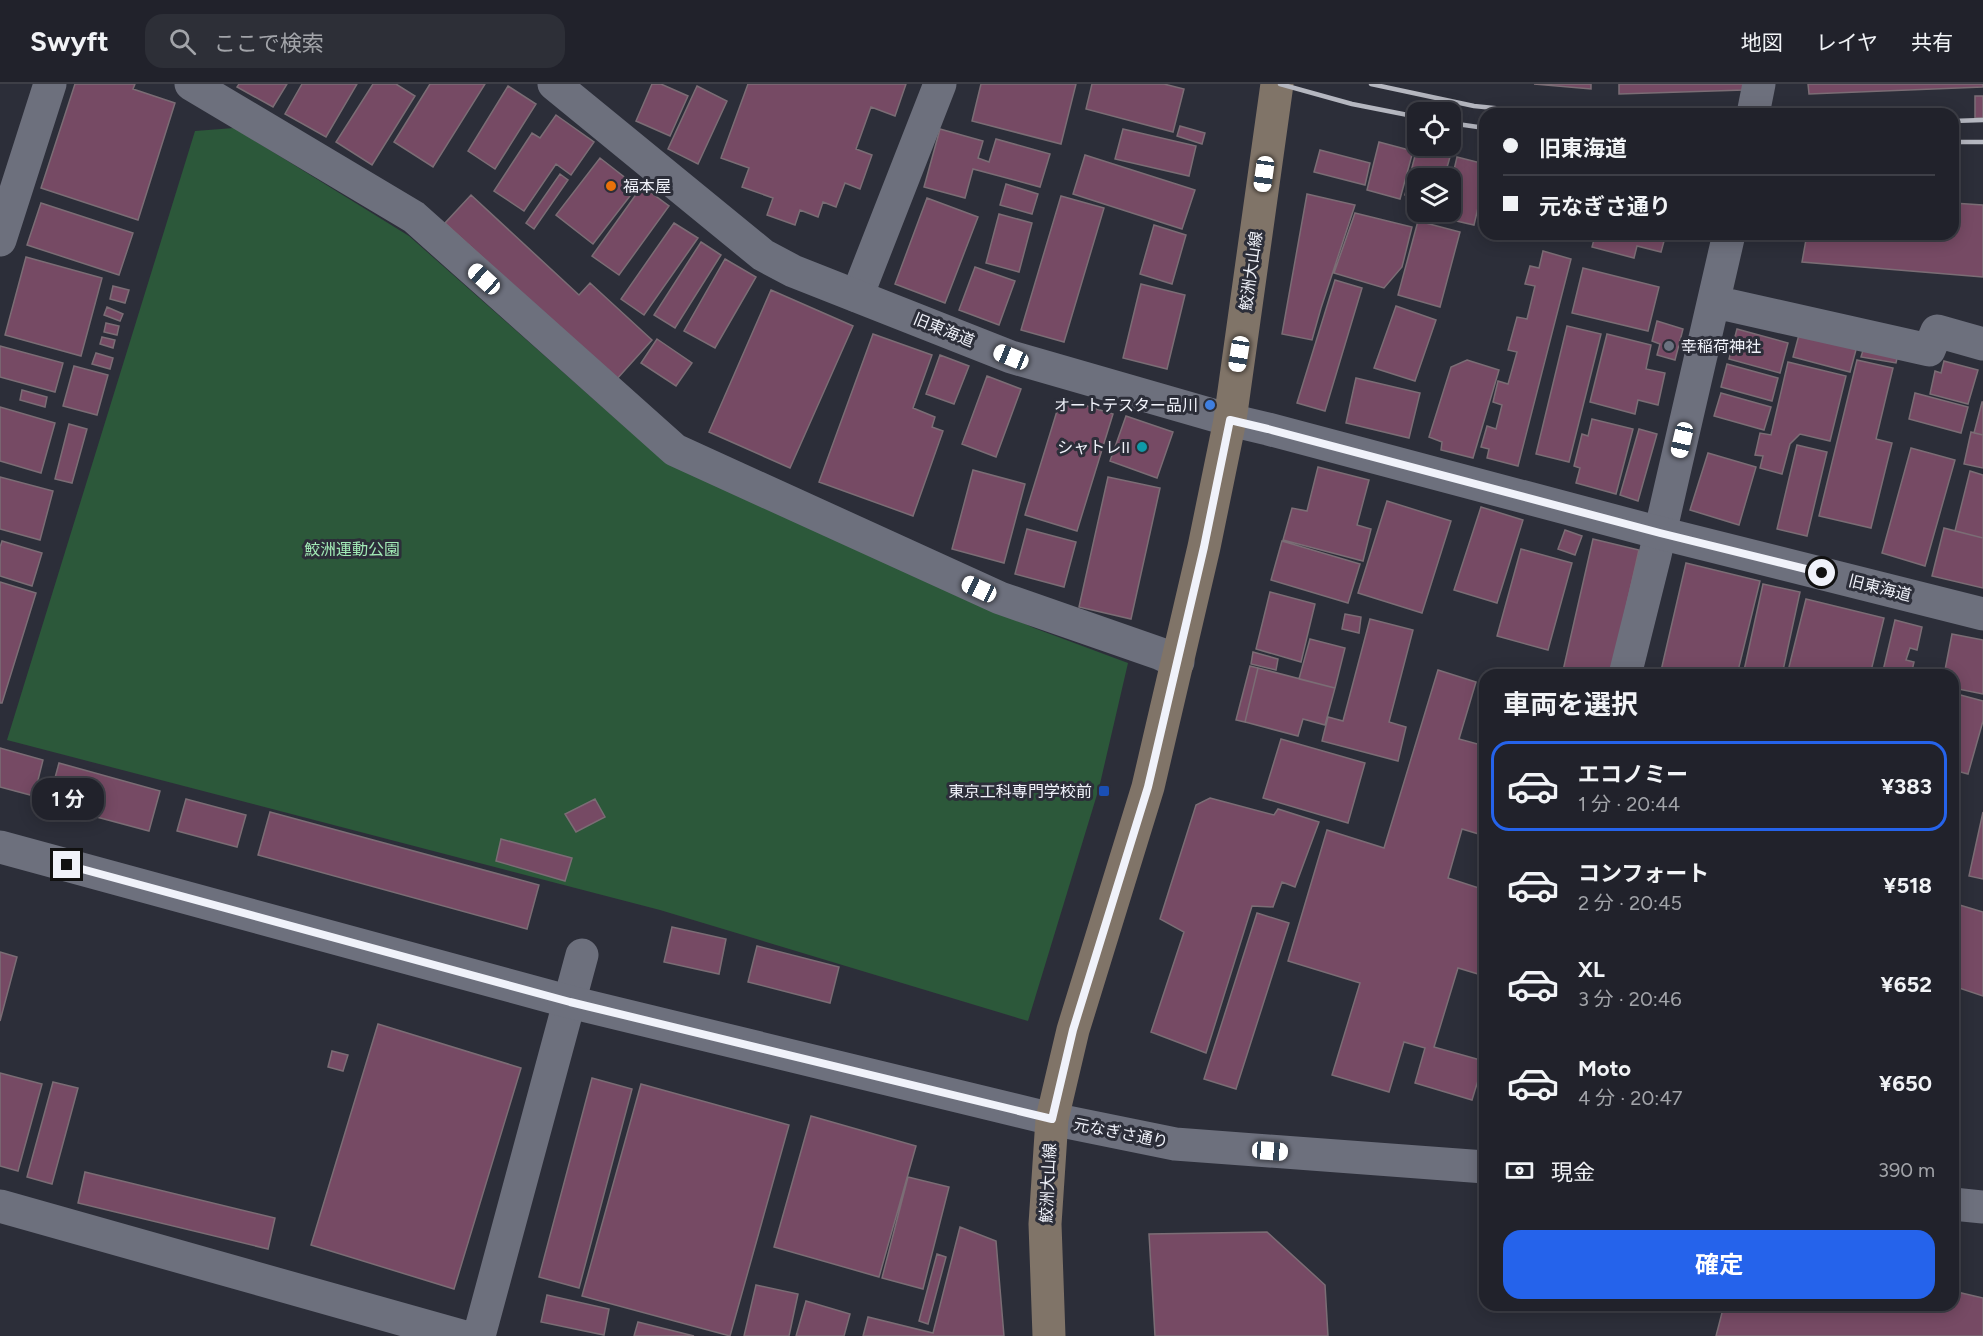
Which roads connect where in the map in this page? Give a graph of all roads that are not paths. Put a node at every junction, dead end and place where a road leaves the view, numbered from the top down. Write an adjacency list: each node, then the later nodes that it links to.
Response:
1 (51, 84): 8 (street)
2 (191, 84): 16 (street)
3 (554, 84): 10 (street, 旧東海道)
4 (940, 84): 10 (street)
5 (1277, 84): 13 (main road, 鮫洲大山線)
6 (1759, 84): 7 (street)
7 (1754, 108)
8 (0, 240)
9 (1728, 240): 11 (street)
10 (858, 296): 13 (street, 旧東海道)
11 (1715, 302): 12 (street); 14 (street)
12 (1983, 344)
13 (1230, 420): 14 (street, 旧東海道); 16 (main road, 鮫洲大山線)
14 (1660, 533): 15 (street, 旧東海道); 17 (street)
15 (1983, 614)
16 (1178, 662): 21 (main road, 鮫洲大山線)
17 (1626, 669)
18 (0, 847): 20 (street, 元なぎさ通り)
19 (582, 955): 20 (street)
20 (570, 1002): 21 (street, 元なぎさ通り); 27 (street)
21 (1052, 1119): 22 (street, 元なぎさ通り); 28 (main road, 鮫洲大山線)
22 (1479, 1167)
23 (1959, 1205): 25 (street)
24 (0, 1206): 26 (street)
25 (1983, 1207)
26 (461, 1336)
27 (479, 1336)
28 (1049, 1336)

